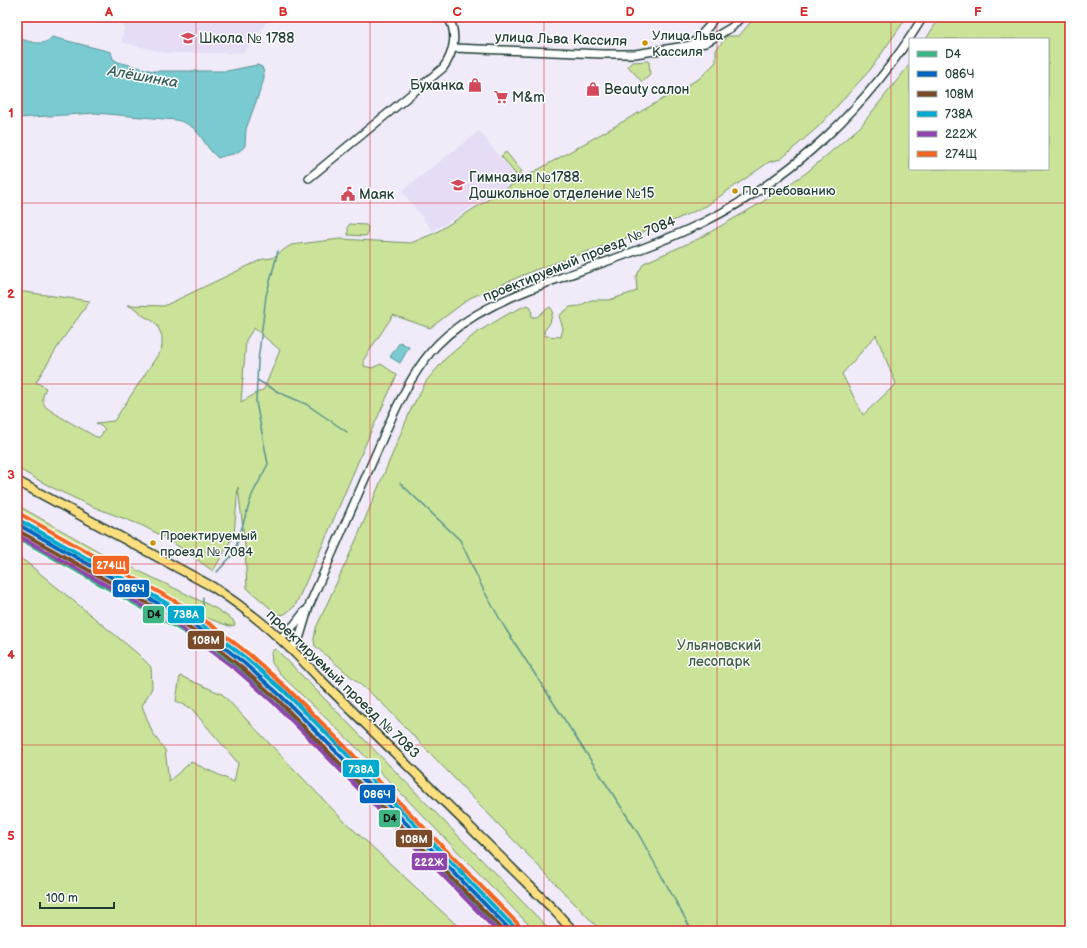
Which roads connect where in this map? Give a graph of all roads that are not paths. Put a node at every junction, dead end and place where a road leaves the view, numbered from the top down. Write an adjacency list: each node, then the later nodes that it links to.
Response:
1 (448, 17): 6 (street)
2 (714, 17): 5 (street)
3 (741, 17): 5 (street, улица Льва Кассиля)
4 (923, 17): 9 (street, проектируемый проезд № 7084)
5 (692, 45): 6 (street, улица Льва Кассиля)
6 (453, 48): 7 (street)
7 (309, 178)
8 (17, 481): 10 (main road, проектируемый проезд № 7083)
9 (309, 606): 10 (street, проектируемый проезд № 7084); 11 (street, проектируемый проезд № 7084)
10 (281, 638): 11 (main road, проектируемый проезд № 7083)
11 (292, 648): 12 (main road, проектируемый проезд № 7083)
12 (573, 931)

